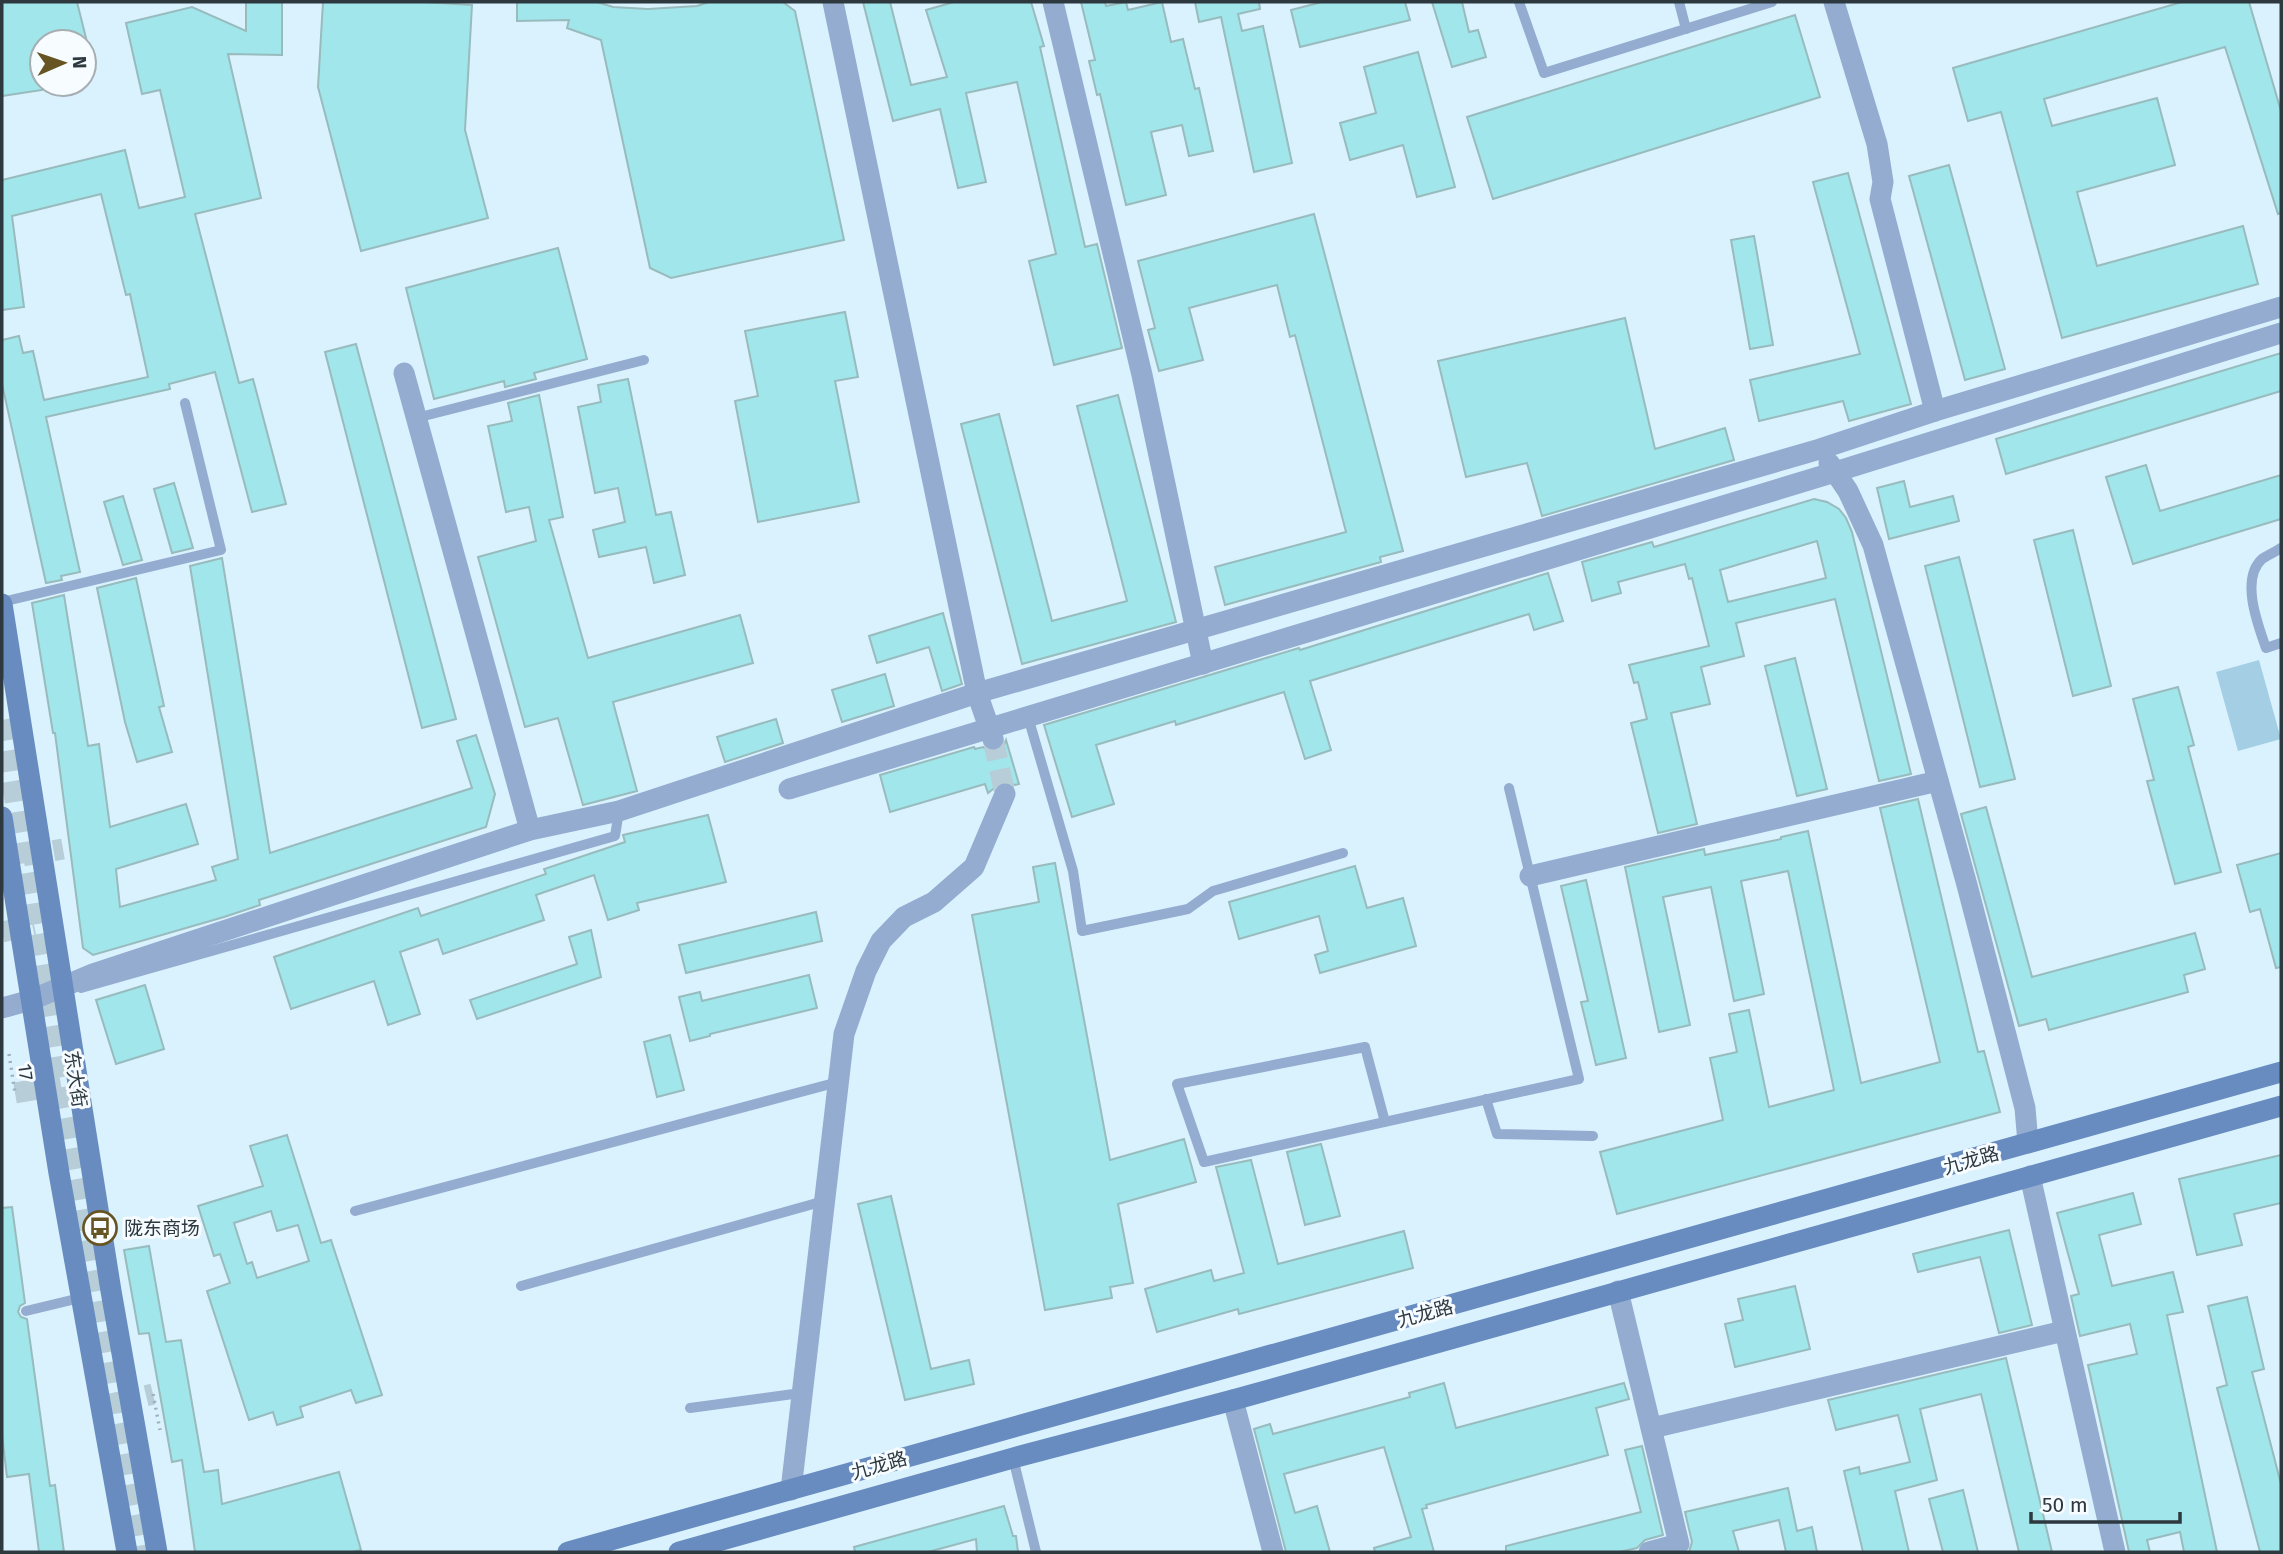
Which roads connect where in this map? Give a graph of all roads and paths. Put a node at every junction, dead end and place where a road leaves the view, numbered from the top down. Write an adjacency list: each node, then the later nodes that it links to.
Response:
1 (833, 2): 22 (street)
2 (1053, 2): 19 (street)
3 (1519, 2): 7 (lane)
4 (1679, 2): 7 (lane)
5 (1772, 2): 7 (lane)
6 (1834, 2): 13 (street)
7 (1686, 29)
8 (2281, 307): 13 (street)
9 (2281, 334): 16 (street)
10 (644, 359): 14 (lane)
11 (404, 373): 14 (street)
12 (184, 403): 18 (lane)
13 (1935, 411): 15 (street)
14 (416, 418): 31 (street)
15 (1820, 449): 16 (street); 19 (street)
16 (1835, 472): 21 (street); 25 (street)
17 (2281, 548): 20 (lane)
18 (2, 603): 34 (main road, 东大街)
19 (1196, 630): 21 (street); 22 (street)
20 (2281, 643)
21 (1203, 664): 23 (street)
22 (977, 693): 24 (street); 29 (street)
23 (1028, 717): 24 (street); 32 (lane)
24 (991, 734): 27 (street)
25 (1938, 781): 33 (street); 45 (street)
26 (1509, 788): 33 (lane)
27 (789, 789)
28 (1005, 794): 39 (street)
29 (619, 811): 31 (street); 34 (lane)
30 (2, 817): 35 (main road, 东大街)
31 (530, 830): 34 (street)
32 (1343, 853)
33 (1530, 876): 41 (lane)
34 (62, 990): 35 (street); 63 (main road, 东大街)
35 (31, 1000): 36 (street); 51 (main road, 东大街)
36 (2, 1007)
37 (9, 1054): 40 (path, 17)
38 (2281, 1072): 45 (main road, 九龙路)
39 (838, 1082): 47 (street); 48 (lane)
40 (15, 1093)
41 (1486, 1099): 43 (lane); 44 (lane)
42 (2281, 1106): 46 (main road, 九龙路)
43 (1385, 1122): 43 (lane)
44 (1593, 1136)
45 (2028, 1143): 61 (main road, 九龙路)
46 (2030, 1175): 50 (main road, 九龙路); 53 (street)
47 (824, 1201): 49 (lane); 54 (street)
48 (355, 1211)
49 (521, 1286)
50 (1618, 1291): 56 (main road, 九龙路); 58 (street)
51 (80, 1298): 52 (lane); 62 (main road, 东大街)
52 (26, 1311)
53 (2064, 1331): 58 (street); 69 (street)
54 (801, 1393): 57 (lane); 61 (street)
55 (153, 1394): 59 (path)
56 (1233, 1400): 60 (main road, 九龙路); 67 (street)
57 (690, 1408)
58 (1652, 1429): 68 (street)
59 (160, 1430)
60 (1013, 1458): 65 (main road, 九龙路); 66 (lane)
61 (792, 1490): 64 (main road, 九龙路)
62 (127, 1552)
63 (157, 1552)
64 (568, 1552)
65 (679, 1552)
66 (1036, 1552)
67 (1273, 1552)
68 (1649, 1552)
69 (2115, 1552)

